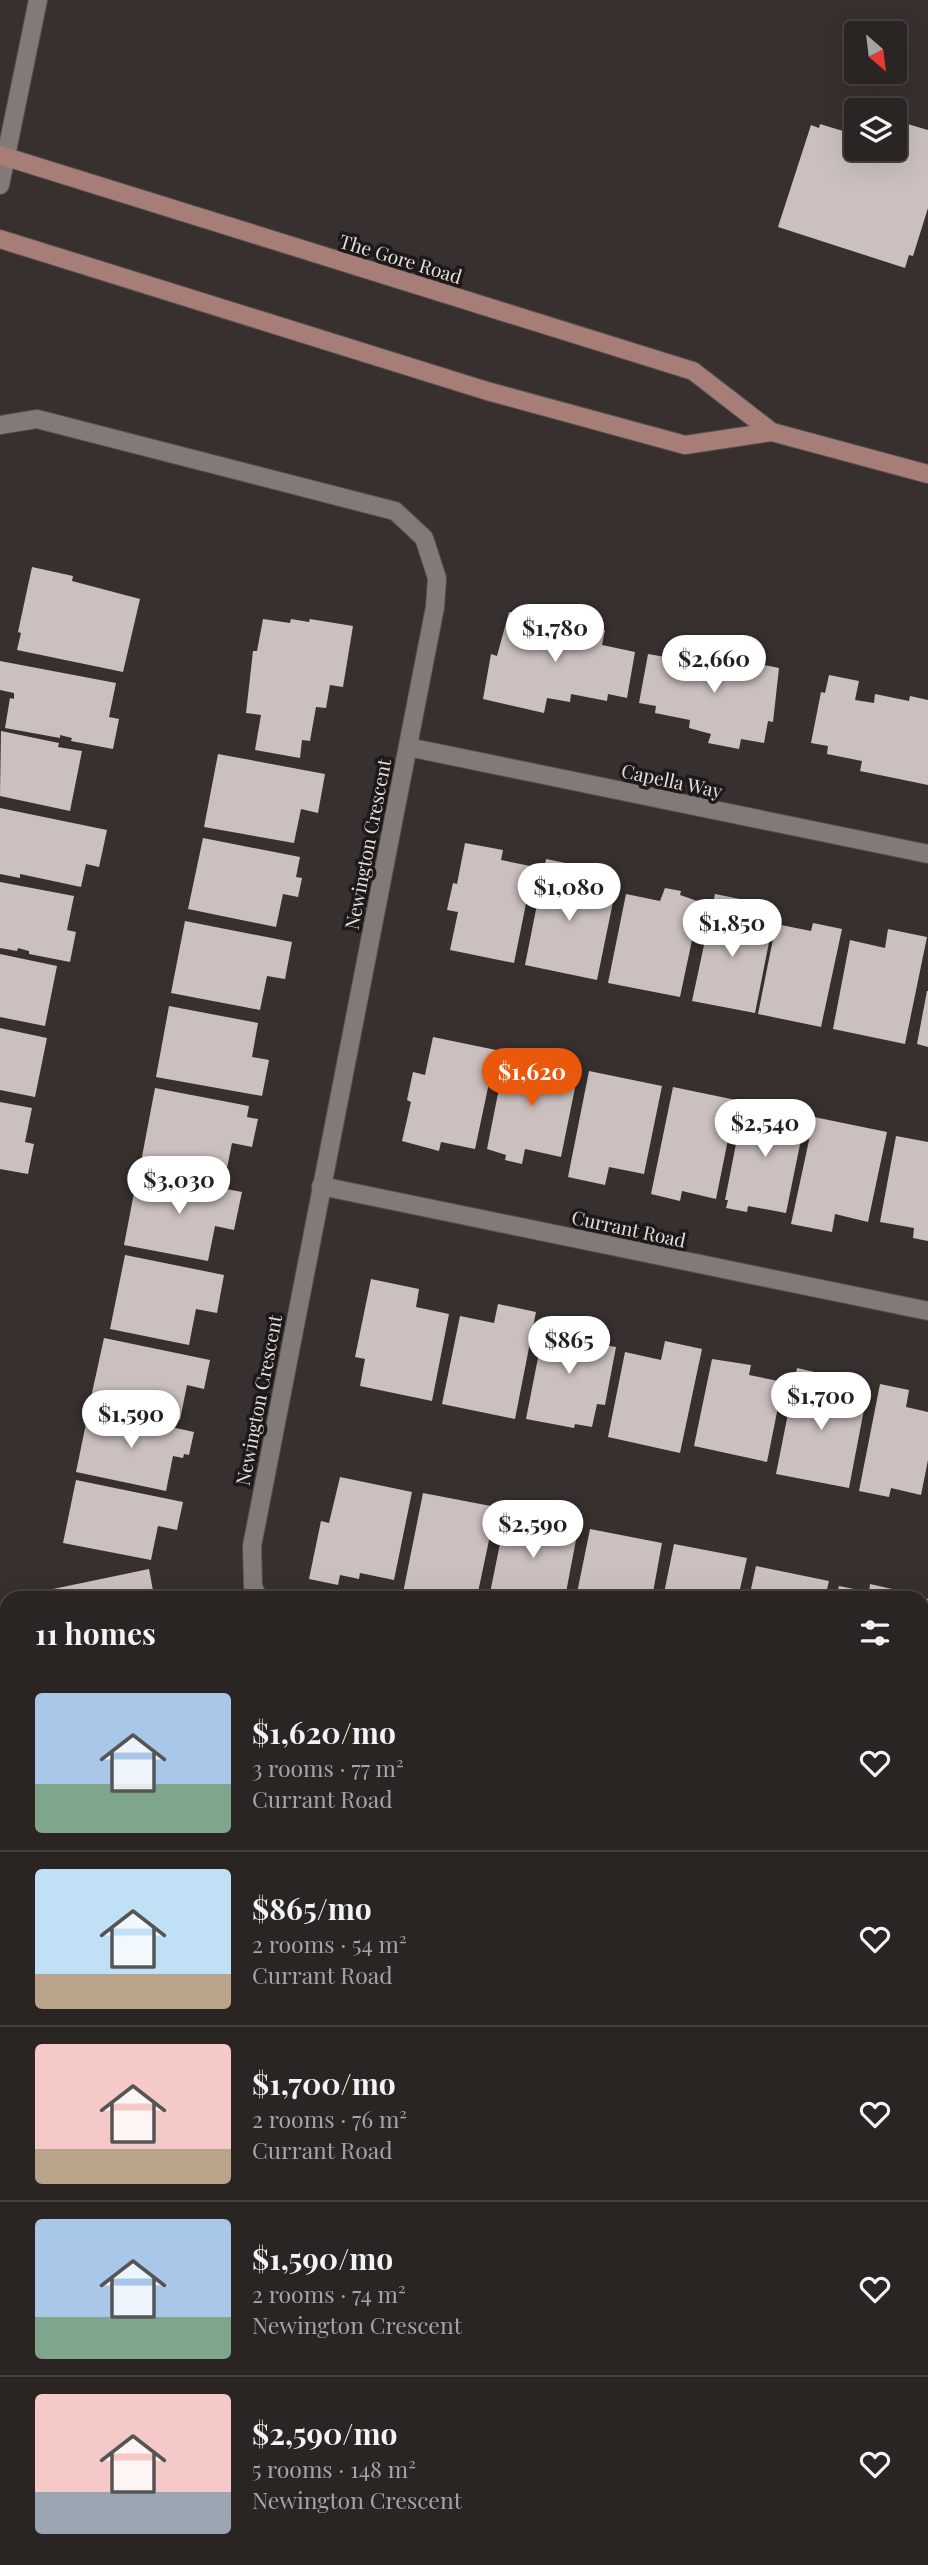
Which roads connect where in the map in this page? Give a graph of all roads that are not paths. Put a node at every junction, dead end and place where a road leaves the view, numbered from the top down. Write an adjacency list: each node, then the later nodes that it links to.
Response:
1 (38, 0): 2 (street)
2 (3, 156): 3 (street); 6 (main road, The Gore Road)
3 (0, 185)
4 (0, 239): 6 (main road, The Gore Road)
5 (0, 425): 8 (street, Newington Crescent)
6 (772, 432): 7 (main road, The Gore Road)
7 (928, 474)
8 (408, 747): 9 (street, Capella Way); 10 (street, Newington Crescent)
9 (928, 854)
10 (321, 1186): 11 (street, Currant Road); 12 (street, Newington Crescent)
11 (928, 1311)
12 (255, 1591)

